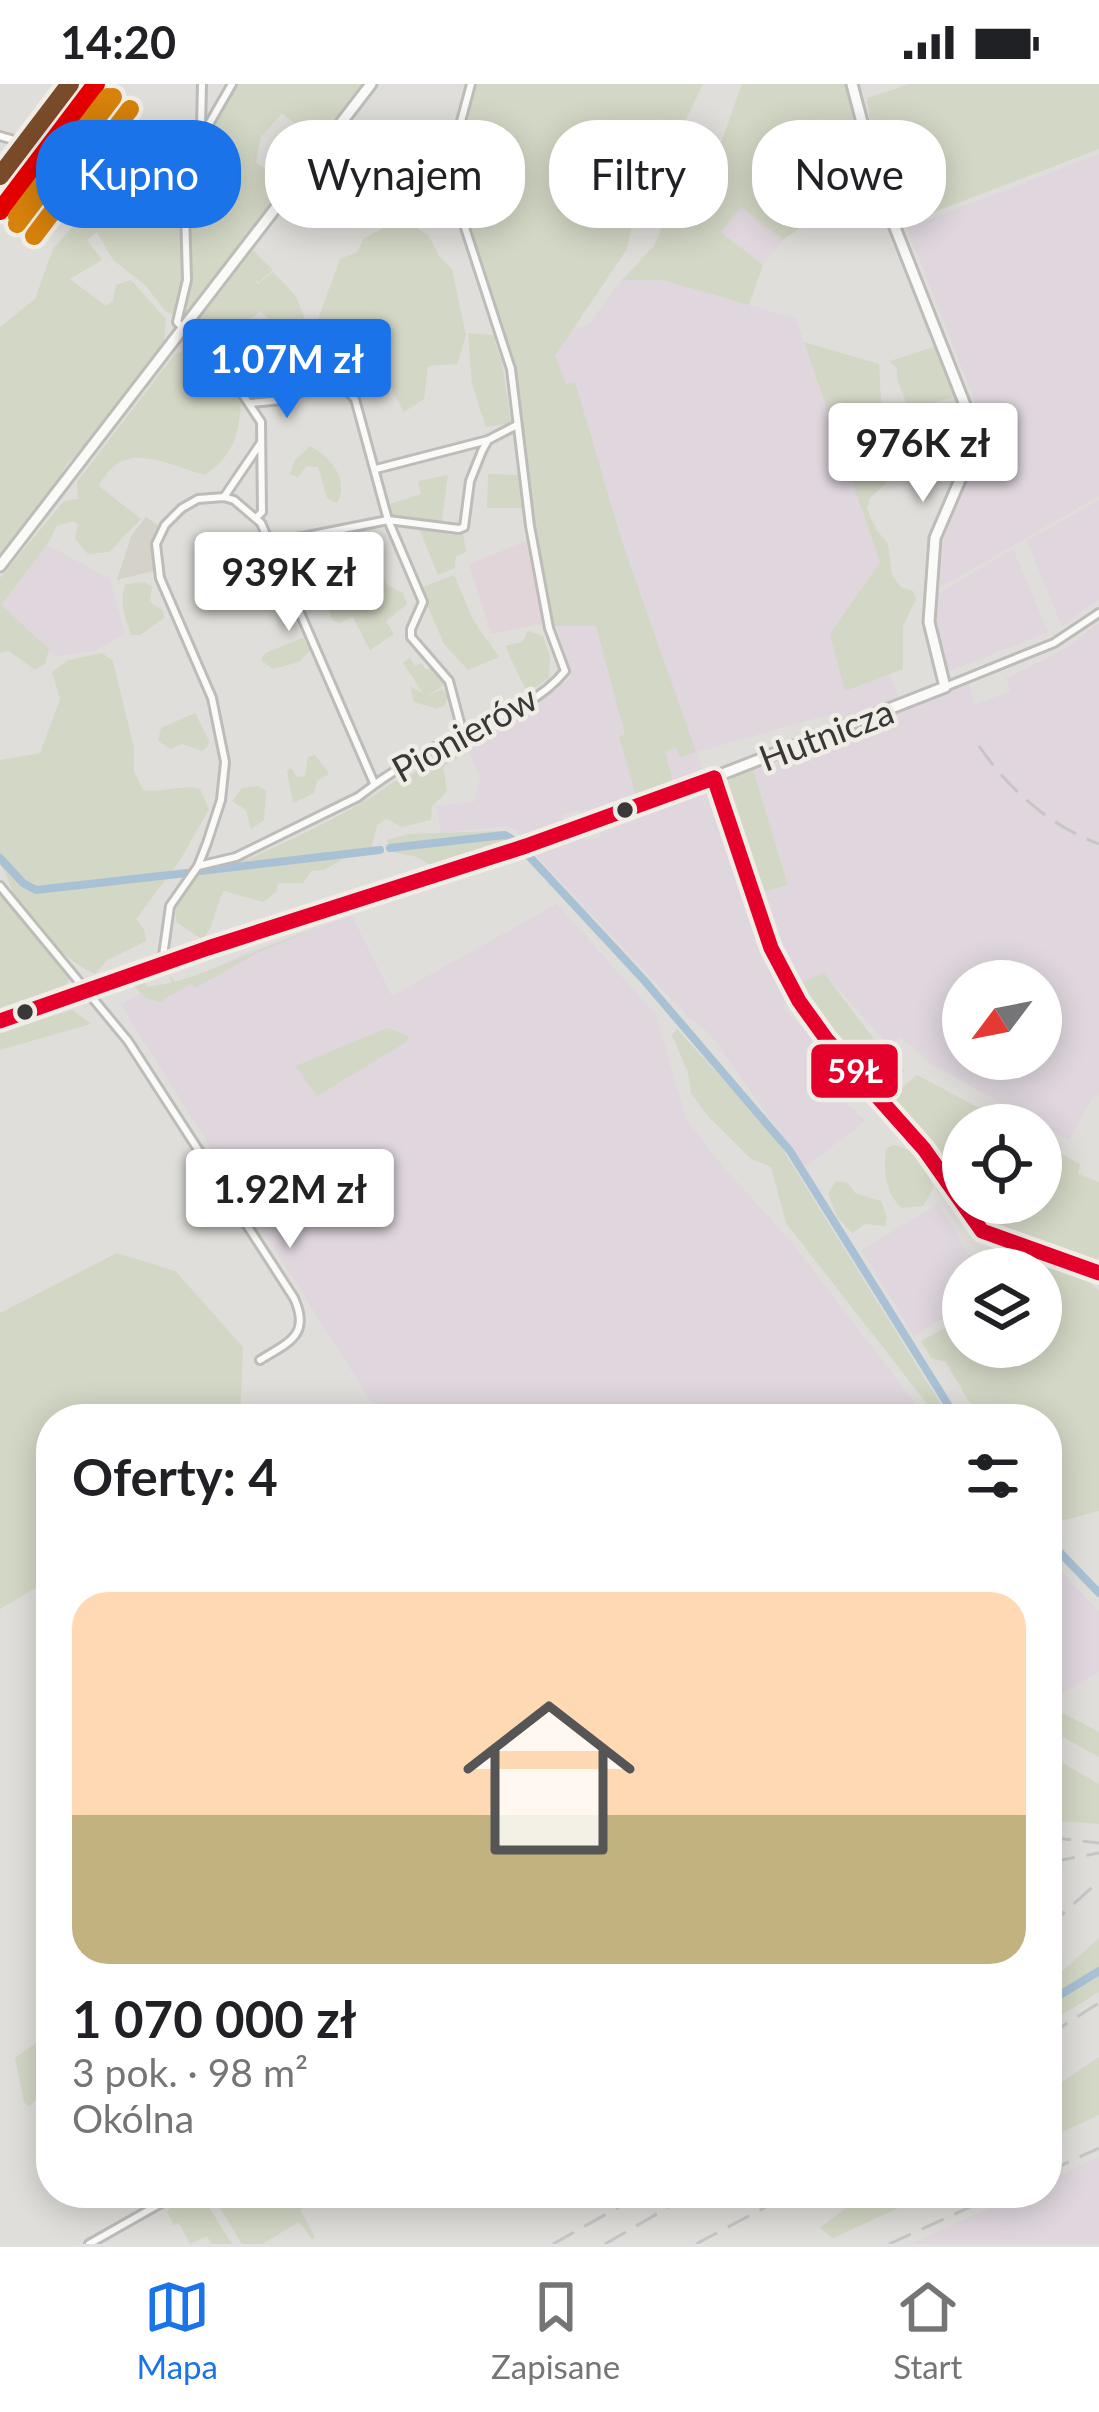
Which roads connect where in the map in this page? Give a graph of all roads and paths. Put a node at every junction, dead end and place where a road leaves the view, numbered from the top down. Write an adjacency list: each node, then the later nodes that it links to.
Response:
1 (202, 84): 6 (street)
2 (232, 84): 7 (street)
3 (371, 84): 8 (street)
4 (471, 84): 9 (street)
5 (852, 84): 27 (street)
6 (201, 120)
7 (211, 120)
8 (343, 120)
9 (461, 120)
10 (0, 136): 11 (street)
11 (34, 146)
12 (265, 221): 15 (street)
13 (183, 228): 15 (street)
14 (465, 228): 17 (street)
15 (182, 329): 16 (street); 25 (street)
16 (250, 403): 19 (street); 20 (street)
17 (517, 425): 18 (street); 28 (street, Pionierów)
18 (488, 440): 20 (street); 23 (street)
19 (262, 441): 21 (street); 22 (street)
20 (376, 469): 23 (street)
21 (224, 496): 22 (street); 31 (street)
22 (257, 517): 24 (street)
23 (388, 520): 24 (street); 28 (street)
24 (272, 543): 30 (street)
25 (0, 566)
26 (1099, 613): 27 (street, Hutnicza)
27 (945, 687): 29 (street, Hutnicza)
28 (463, 734): 30 (street, Pionierów)
29 (714, 778): 33 (street, Hutnicza); 36 (street)
30 (374, 783): 31 (street, Pionierów)
31 (198, 866): 33 (street)
32 (0, 886): 34 (street)
33 (162, 963): 34 (street, Hutnicza)
34 (88, 992): 35 (street, Hutnicza); 37 (street)
35 (0, 1022)
36 (1099, 1273)
37 (260, 1360)
38 (152, 2208): 39 (street)
39 (89, 2244)

